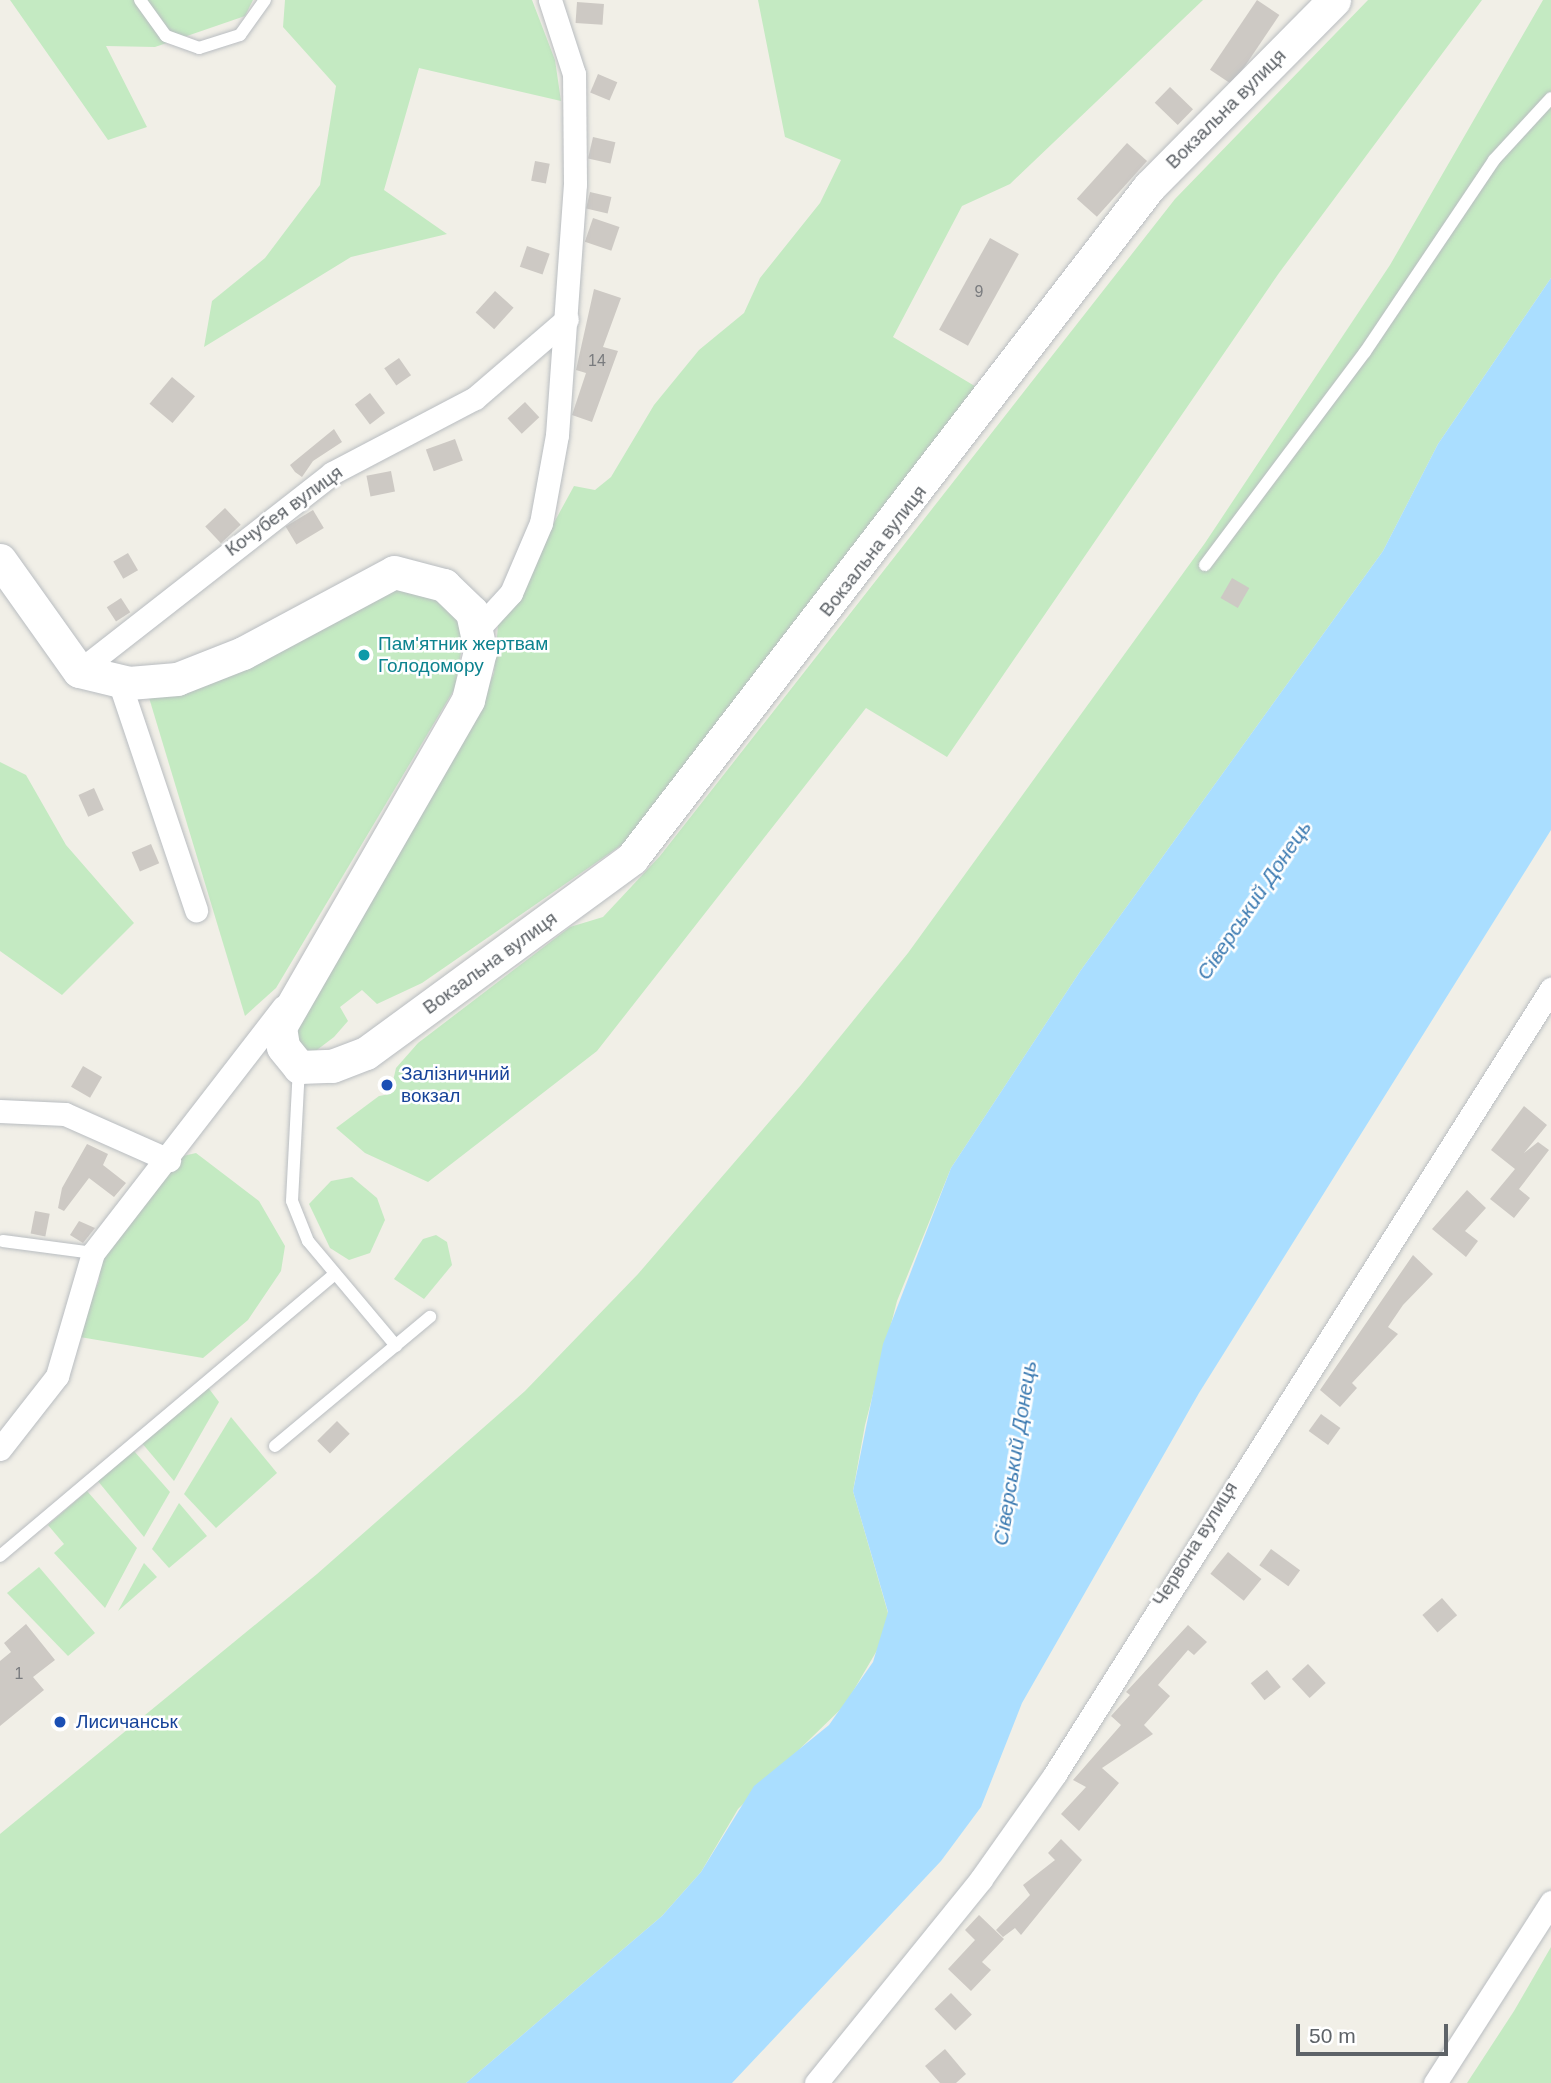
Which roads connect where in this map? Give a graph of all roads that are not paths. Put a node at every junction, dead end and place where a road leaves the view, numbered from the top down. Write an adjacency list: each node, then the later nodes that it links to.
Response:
1 (140, 0): 2 (lane)
2 (265, 0)
3 (550, 0): 6 (street)
4 (1334, 0): 15 (main road, Вокзальна вулиця)
5 (1551, 98): 8 (lane)
6 (567, 319): 9 (street); 10 (street, Кочубея вулиця)
7 (0, 560): 10 (main road)
8 (1205, 565)
9 (478, 629): 11 (main road); 13 (main road)
10 (79, 671): 11 (main road)
11 (119, 681): 12 (street)
12 (195, 910)
13 (301, 981): 15 (main road); 17 (street)
14 (1551, 989): 27 (street, Червона вулиця)
15 (299, 1067): 20 (lane)
16 (0, 1111): 17 (street)
17 (169, 1160): 19 (street)
18 (3, 1241): 19 (lane)
19 (93, 1254): 24 (street)
20 (334, 1275): 22 (lane); 25 (lane)
21 (430, 1317): 22 (lane)
22 (396, 1346): 23 (lane)
23 (275, 1446)
24 (0, 1449)
25 (0, 1556)
26 (1551, 1902): 28 (street)
27 (816, 2083)
28 (1435, 2083)

